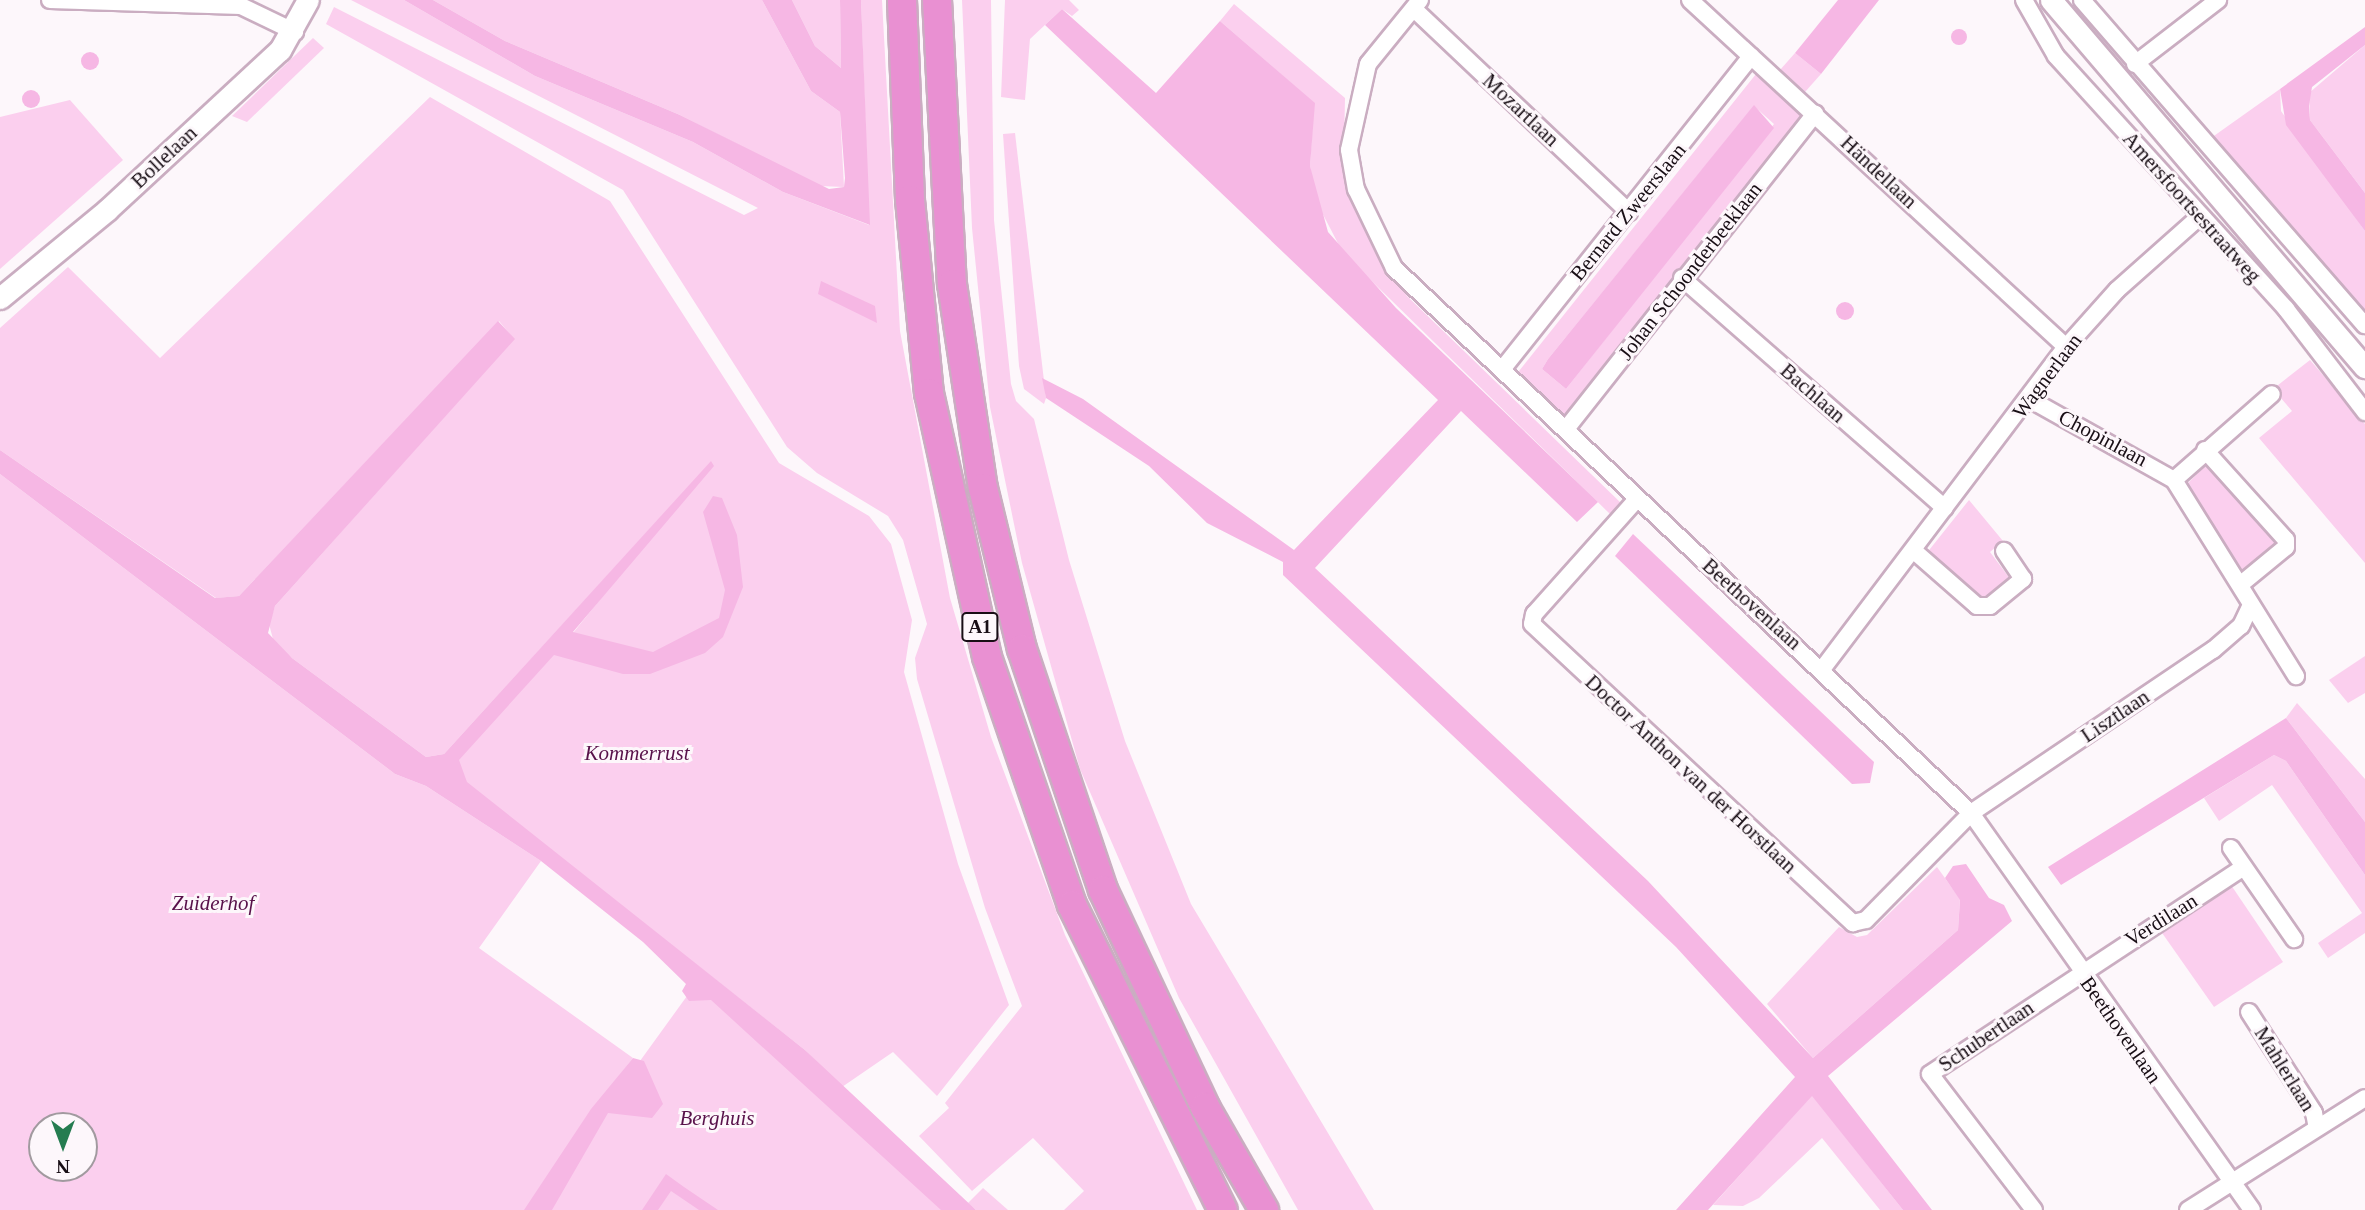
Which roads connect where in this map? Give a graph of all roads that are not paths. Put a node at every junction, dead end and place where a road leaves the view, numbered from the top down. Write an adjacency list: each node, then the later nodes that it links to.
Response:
1 (50, 0): 11 (street)
2 (308, 0): 11 (main road, Bollelaan)
3 (902, 0): 46 (highway, A1)
4 (937, 0): 47 (highway, A1)
5 (1690, 0): 12 (street, Händellaan)
6 (2024, 0): 16 (street, Amersfoortsestraatweg)
7 (2051, 0): 21 (main road, Amersfoortsestraatweg)
8 (2082, 0): 13 (street)
9 (2218, 0): 13 (street)
10 (1417, 4): 15 (street, Mozartlaan); 22 (street, Beethovenlaan)
11 (295, 32): 18 (main road, Bollelaan)
12 (1751, 56): 14 (street, Händellaan); 15 (street, Bernard Zweerslaan)
13 (2135, 64): 19 (street)
14 (1815, 114): 17 (street, Johan Schoonderbeeklaan); 20 (street, Händellaan)
15 (1629, 212): 22 (street, Bernard Zweerslaan)
16 (2199, 218): 20 (street, Wagnerlaan); 25 (street, Amersfoortsestraatweg)
17 (1682, 278): 26 (street, Johan Schoonderbeeklaan); 30 (street, Bachlaan)
18 (0, 298)
19 (2365, 325)
20 (2066, 347): 24 (street, Wagnerlaan)
21 (2365, 366)
22 (1504, 367): 26 (street, Beethovenlaan)
23 (2272, 394): 27 (street)
24 (2031, 400): 28 (street, Chopinlaan); 30 (street, Wagnerlaan)
25 (2365, 412)
26 (1566, 429): 29 (street, Beethovenlaan)
27 (2206, 450): 28 (street); 33 (street)
28 (2174, 480): 33 (street, Chopinlaan)
29 (1637, 499): 35 (street, Beethovenlaan); 37 (street, Doctor Anthon van der Horstlaan)
30 (1945, 508): 31 (street, Wagnerlaan)
31 (1913, 550): 32 (street); 35 (street, Wagnerlaan)
32 (2004, 551)
33 (2241, 584): 34 (street, Chopinlaan)
34 (2249, 609): 36 (street, Chopinlaan); 37 (street, Lisztlaan)
35 (1823, 668): 37 (street, Beethovenlaan)
36 (2295, 676)
37 (1971, 813): 41 (street, Beethovenlaan)
38 (2231, 848): 39 (street)
39 (2243, 868): 40 (street); 41 (street, Verdilaan)
40 (2294, 939)
41 (2079, 972): 45 (street, Beethovenlaan); 48 (street, Schubertlaan)
42 (2249, 1012): 44 (street, Mahlerlaan)
43 (2365, 1098): 44 (street, Mahlerlaan)
44 (2317, 1128): 45 (street, Mahlerlaan)
45 (2231, 1186): 49 (street); 50 (street, Beethovenlaan)
46 (1223, 1210)
47 (1264, 1210)
48 (2034, 1210)
49 (2189, 1210)
50 (2252, 1210)

